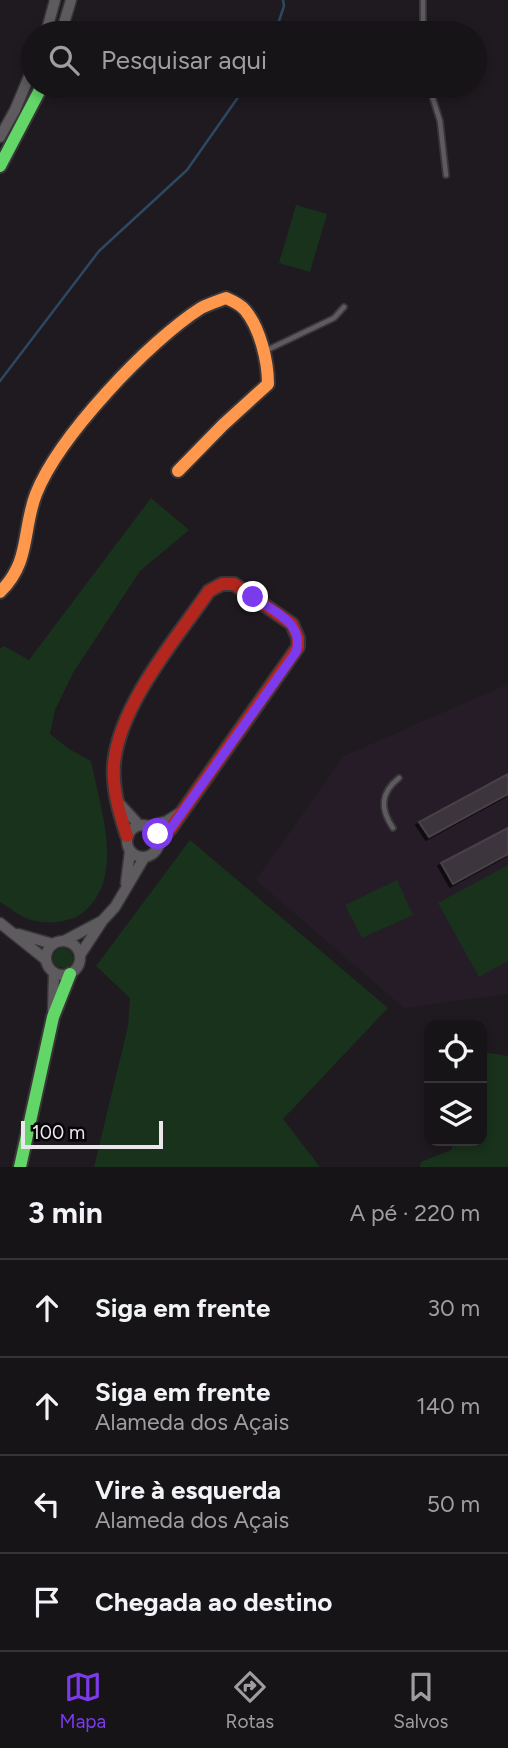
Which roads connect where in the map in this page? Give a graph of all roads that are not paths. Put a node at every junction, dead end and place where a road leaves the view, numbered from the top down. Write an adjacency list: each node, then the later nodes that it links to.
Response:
1 (55, 0): 4 (street)
2 (71, 0): 5 (street)
3 (423, 0): 6 (lane)
4 (49, 21)
5 (65, 21)
6 (423, 21)
7 (21, 92): 10 (street)
8 (36, 98): 11 (street)
9 (433, 98): 12 (lane)
10 (0, 137)
11 (0, 166)
12 (446, 175)
13 (344, 306): 14 (lane)
14 (263, 352): 15 (street); 16 (street)
15 (178, 471)
16 (0, 592)
17 (400, 778): 21 (lane)
18 (117, 801): 19 (street); 20 (street); 22 (street)
19 (182, 812): 20 (street); 23 (street)
20 (145, 825): 22 (street); 23 (street)
21 (393, 828)
22 (127, 836): 24 (street)
23 (160, 839): 25 (street)
24 (130, 851): 25 (street); 26 (street)
25 (144, 858): 26 (street)
26 (126, 887): 27 (street)
27 (103, 920): 30 (street); 32 (street)
28 (0, 923): 29 (street)
29 (11, 931): 31 (street); 33 (street)
30 (64, 941): 31 (street); 32 (street)
31 (52, 944): 33 (street)
32 (80, 956): 35 (street)
33 (45, 959): 34 (street)
34 (54, 973): 35 (street); 36 (street)
35 (70, 974): 36 (street)
36 (53, 1017): 37 (street)
37 (20, 1167)

